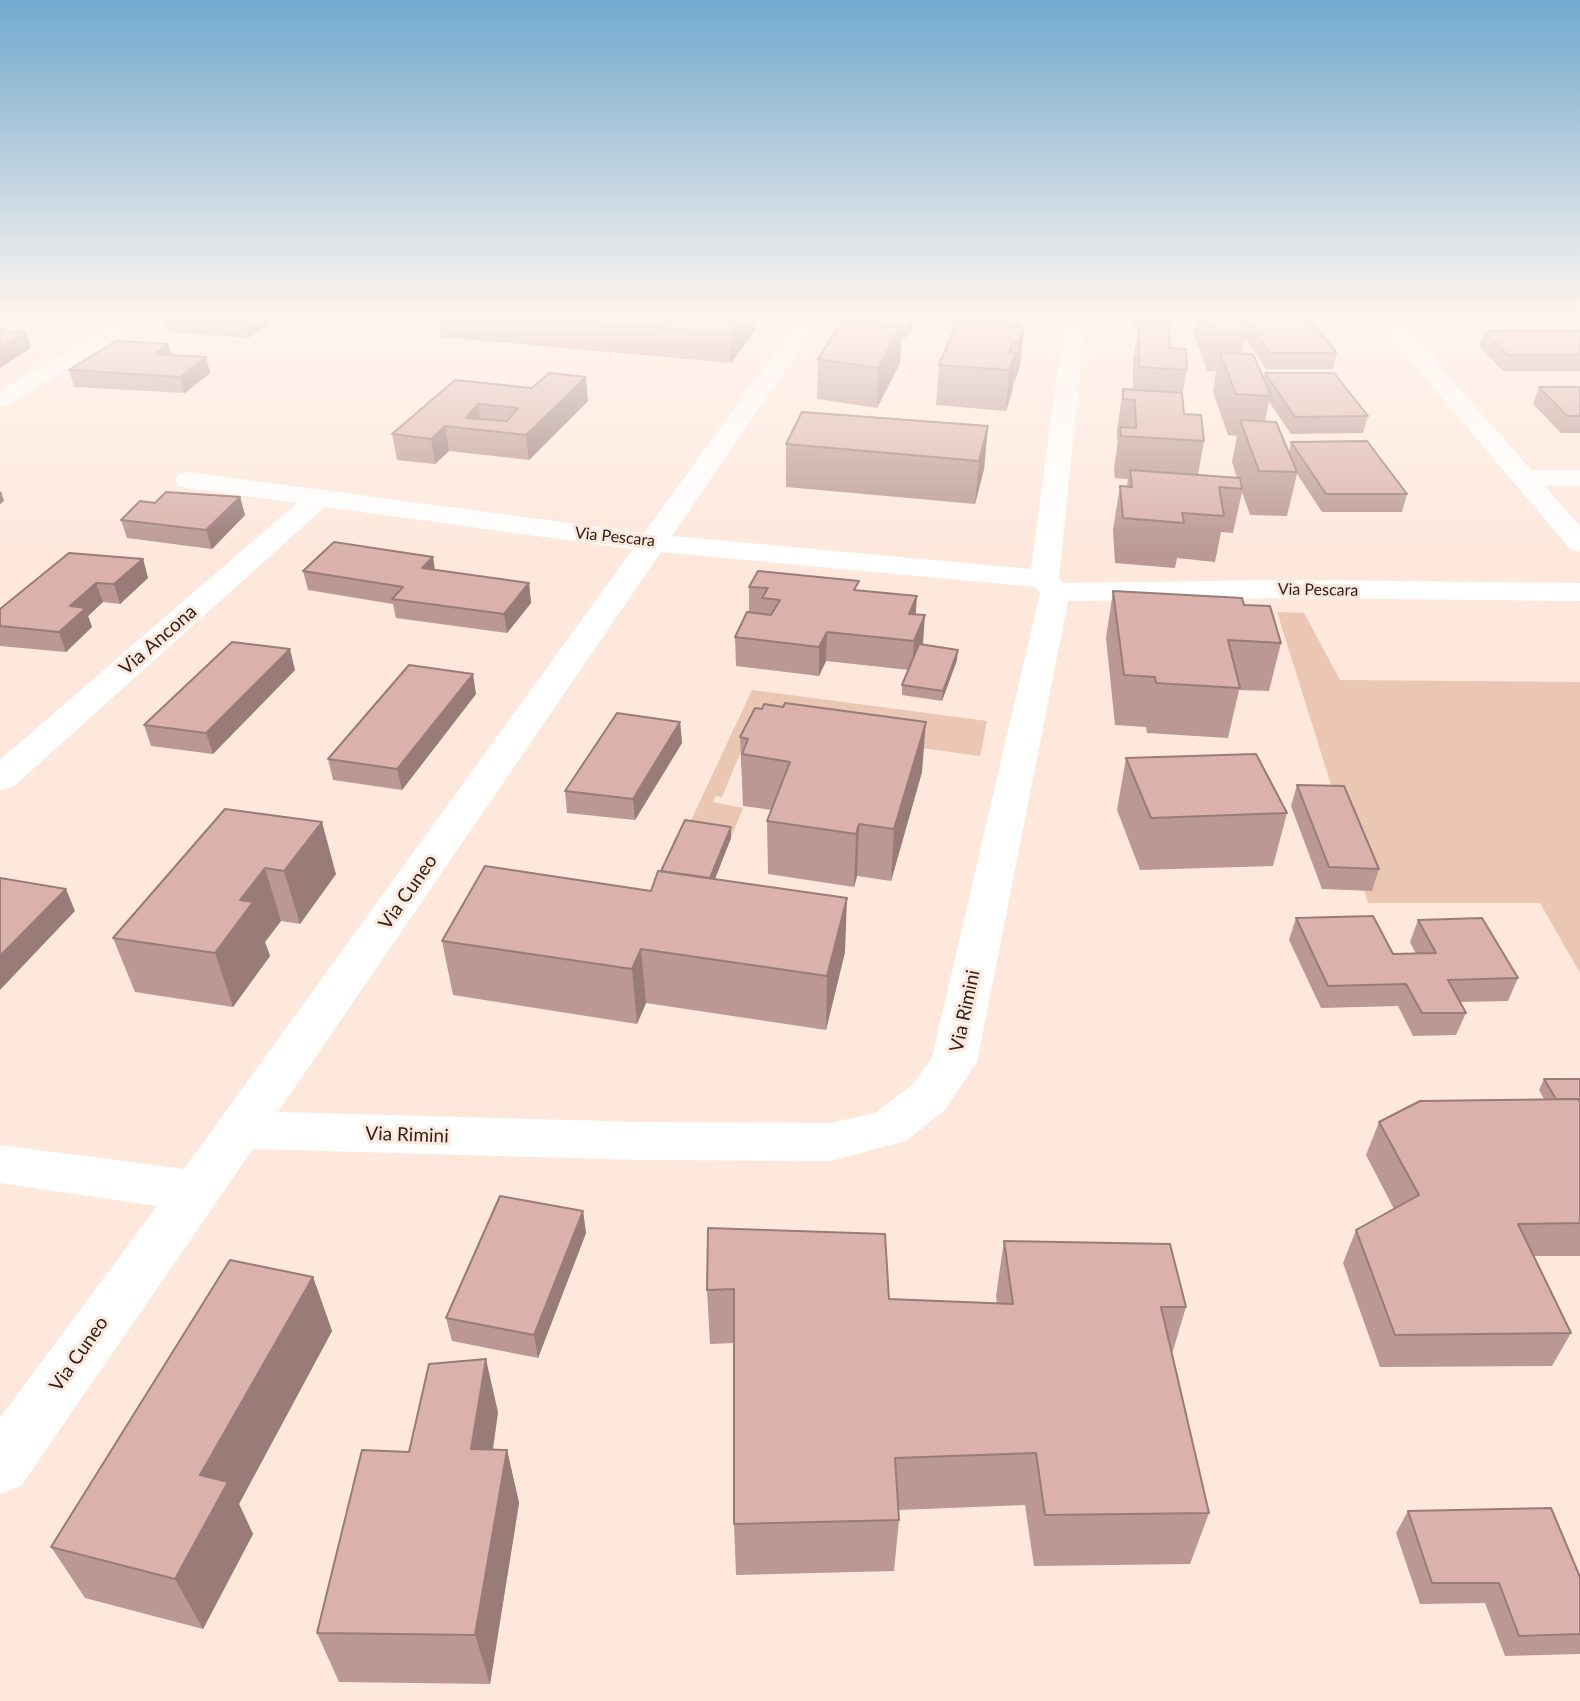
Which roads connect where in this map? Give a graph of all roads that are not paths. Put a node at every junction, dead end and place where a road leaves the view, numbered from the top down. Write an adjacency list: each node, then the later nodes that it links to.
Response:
1 (757, 394): 8 (street, Via Cuneo)
2 (1068, 394): 10 (street, Via Rimini)
3 (1453, 394): 4 (street)
4 (1525, 478): 5 (street); 9 (street)
5 (1580, 478)
6 (188, 480): 7 (street, Via Pescara)
7 (317, 500): 8 (street, Via Pescara); 12 (street, Via Ancona)
8 (655, 542): 10 (street, Via Pescara); 13 (street, Via Cuneo)
9 (1580, 543)
10 (1050, 585): 11 (street, Via Pescara); 13 (street, Via Rimini)
11 (1580, 592)
12 (0, 779)
13 (240, 1130): 15 (street, Via Cuneo)
14 (0, 1164): 15 (street)
15 (195, 1191): 16 (street, Via Cuneo)
16 (0, 1466)

